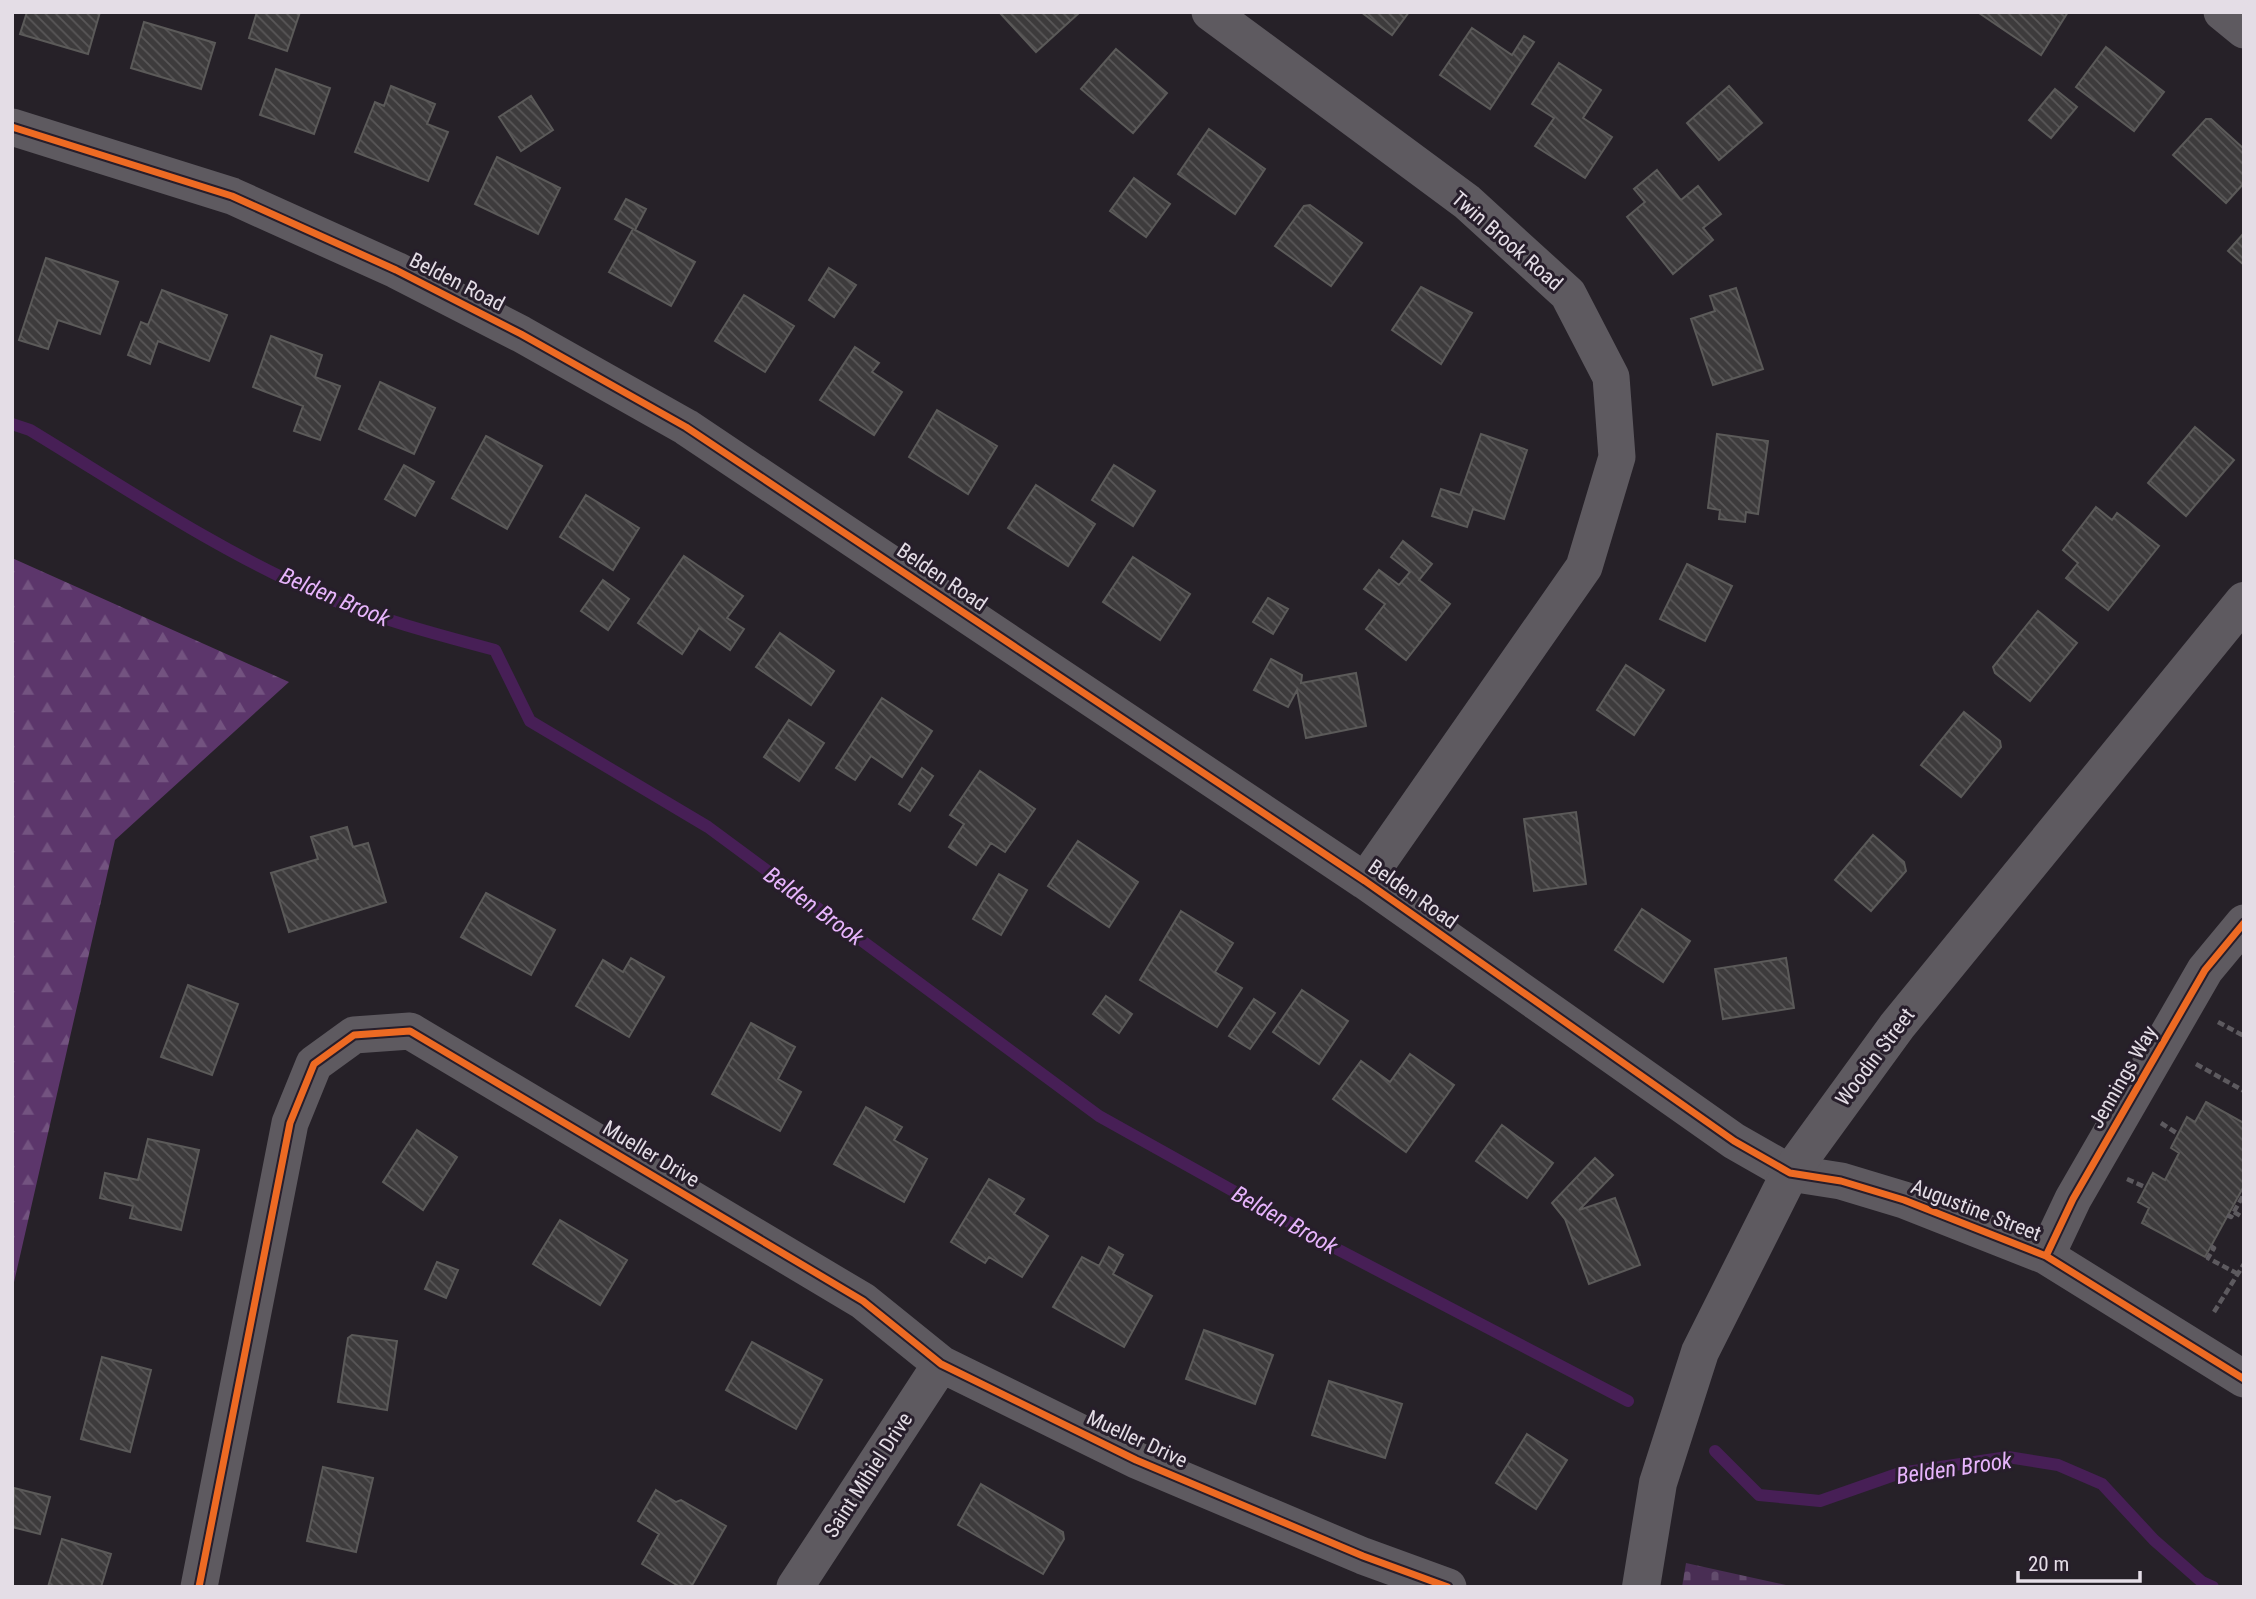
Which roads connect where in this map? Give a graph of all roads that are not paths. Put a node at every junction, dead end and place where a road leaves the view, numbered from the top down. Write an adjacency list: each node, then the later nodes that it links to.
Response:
1 (1210, 12): 6 (street, Twin Brook Road)
2 (2222, 12): 3 (street)
3 (2244, 30)
4 (12, 127): 6 (street, Belden Road)
5 (2244, 601): 8 (main road, Woodin Street)
6 (1365, 881): 8 (street, Belden Road)
7 (2244, 923): 9 (street, Jennings Way)
8 (1790, 1173): 9 (street, Augustine Street); 15 (main road, Woodin Street)
9 (2046, 1256): 11 (street, Augustine Street)
10 (941, 1364): 12 (street, Mueller Drive); 13 (street, Saint Mihiel Drive); 14 (street, Mueller Drive)
11 (2244, 1379)
12 (199, 1587)
13 (796, 1587)
14 (1448, 1587)
15 (1641, 1587)

